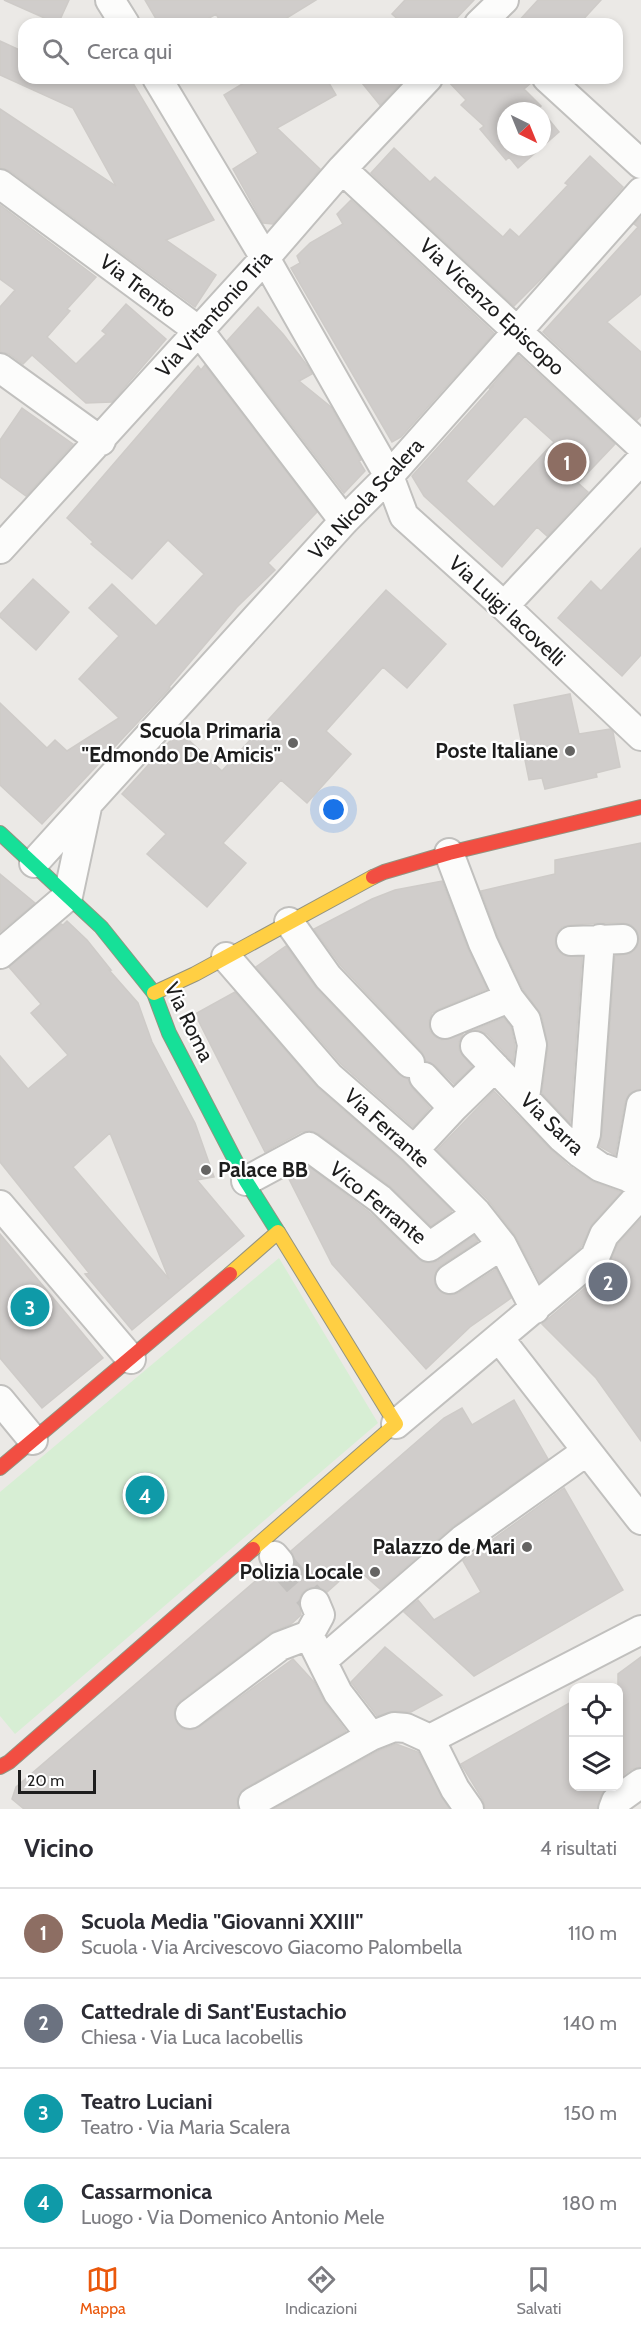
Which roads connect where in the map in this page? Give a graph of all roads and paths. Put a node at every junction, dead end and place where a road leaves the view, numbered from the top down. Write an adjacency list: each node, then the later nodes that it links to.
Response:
1 (110, 0): 3 (street)
2 (504, 0): 4 (street)
3 (121, 18)
4 (488, 18)
5 (161, 84): 12 (street, Via Luigi Iacovelli)
6 (422, 84): 9 (street, Via Vitantonio Tria)
7 (554, 84): 8 (street)
8 (641, 164)
9 (342, 168): 12 (street, Via Vitantonio Tria); 13 (street, Via Vicenzo Episcopo)
10 (0, 184): 14 (street, Via Trento)
11 (641, 192): 13 (street, Via Nicola Scalera)
12 (265, 258): 14 (street, Via Vitantonio Tria); 19 (street, Via Luigi Iacovelli)
13 (518, 330): 17 (street, Via Vicenzo Episcopo); 19 (street, Via Nicola Scalera)
14 (199, 331): 16 (street, Via Vitantonio Tria); 20 (street, Via Trento)
15 (0, 368): 16 (street)
16 (100, 441): 21 (street, Via Vitantonio Tria)
17 (641, 446)
18 (641, 460): 22 (street)
19 (389, 476): 20 (street, Via Nicola Scalera); 22 (street, Via Luigi Iacovelli)
20 (344, 521): 24 (street, Via Nicola Scalera)
21 (0, 549)
22 (504, 606): 23 (street, Via Luigi Iacovelli)
23 (638, 728)
24 (87, 804): 28 (street, Via Nicola Scalera); 29 (street)
25 (641, 807): 27 (street)
26 (0, 833): 28 (street, Via Roma)
27 (449, 853): 30 (street); 35 (street)
28 (34, 863): 29 (street, Via Roma)
29 (68, 896): 32 (street); 34 (street, Via Roma)
30 (289, 922): 33 (street); 41 (street)
31 (571, 941): 43 (street)
32 (0, 954)
33 (226, 957): 34 (street); 42 (street, Via Ferrante)
34 (154, 993): 44 (street, Via Roma)
35 (509, 998): 36 (street); 39 (street)
36 (445, 1024)
37 (475, 1046): 38 (street, Via Sarra)
38 (495, 1067): 39 (street, Via Sarra); 41 (street)
39 (525, 1098): 43 (street, Via Sarra)
40 (641, 1105): 45 (street)
41 (453, 1108): 42 (street)
42 (414, 1150): 47 (street, Via Ferrante)
43 (580, 1153): 45 (street, Via Sarra)
44 (246, 1181): 47 (street, Vico Ferrante); 48 (street, Via Roma)
45 (637, 1186): 51 (street)
46 (3, 1214): 53 (street)
47 (477, 1214): 49 (street, Via Ferrante)
48 (278, 1232): 53 (street); 55 (street, Via Roma)
49 (501, 1245): 50 (street); 51 (street, Via Ferrante)
50 (450, 1280)
51 (535, 1309): 52 (street)
52 (500, 1338): 55 (street); 57 (street)
53 (131, 1359): 56 (street)
54 (0, 1400): 56 (street)
55 (396, 1424): 67 (street)
56 (33, 1440): 58 (street)
57 (587, 1451): 59 (street); 63 (street)
58 (0, 1468)
59 (641, 1520)
60 (315, 1603): 62 (street)
61 (640, 1632): 66 (street)
62 (309, 1635): 63 (street); 64 (street)
63 (322, 1661): 65 (street)
64 (190, 1714)
65 (371, 1736): 66 (street); 69 (street)
66 (430, 1739): 70 (street)
67 (0, 1767)
68 (641, 1783): 71 (street)
69 (255, 1809)
70 (469, 1809)
71 (613, 1809)

